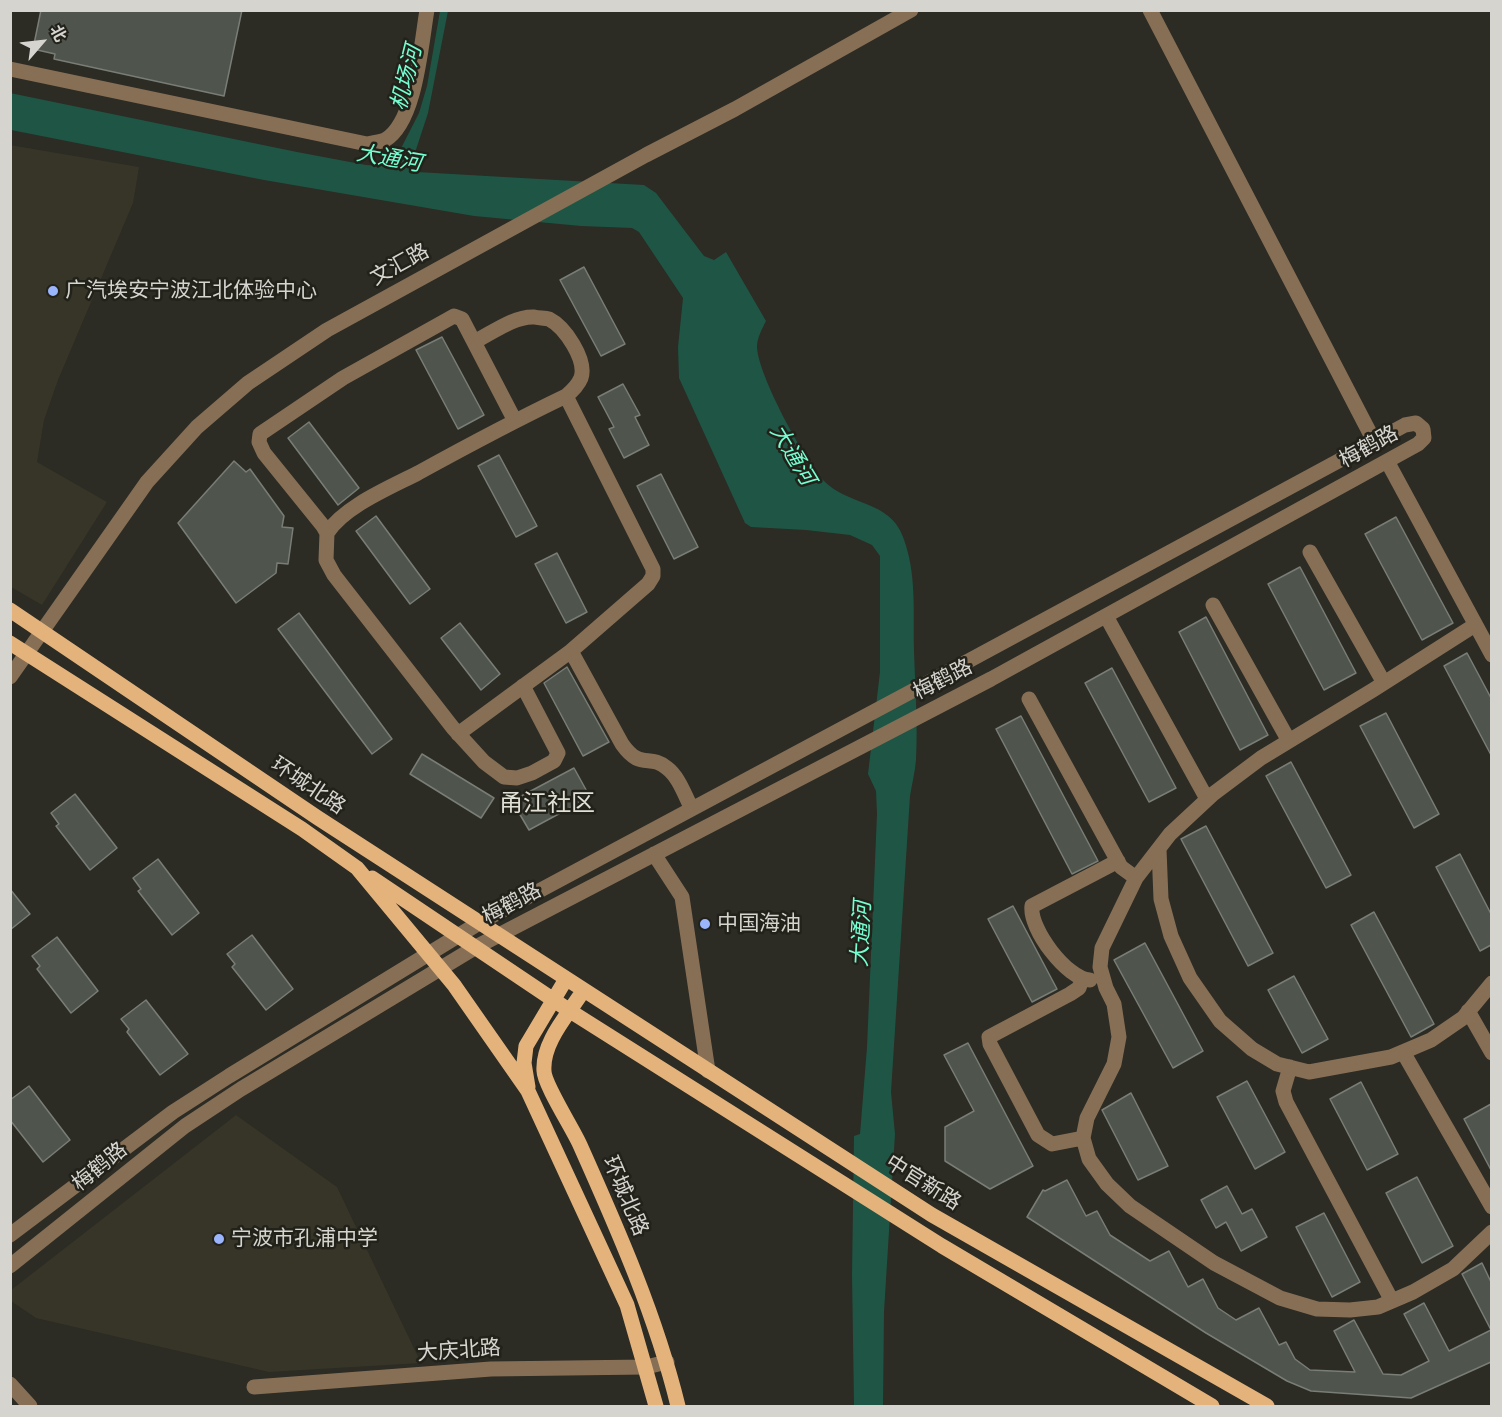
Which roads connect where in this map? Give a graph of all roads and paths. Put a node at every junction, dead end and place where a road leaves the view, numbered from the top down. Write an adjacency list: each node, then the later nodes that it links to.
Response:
1 (427, 10): 4 (street)
2 (911, 10): 16 (street, 文汇路)
3 (1150, 10): 8 (street)
4 (10, 69)
5 (474, 342): 6 (street); 7 (street); 10 (street)
6 (566, 396): 7 (street); 18 (street)
7 (515, 421): 10 (street)
8 (1374, 441): 9 (street, 梅鹤路); 28 (street, 梅鹤路)
9 (1387, 461): 14 (street, 梅鹤路); 15 (street)
10 (327, 533): 25 (street)
11 (1310, 552): 22 (street)
12 (1213, 605): 26 (street)
13 (10, 610): 16 (main road, 环城北路)
14 (1106, 616): 27 (street); 30 (street, 梅鹤路)
15 (1475, 625): 20 (street); 22 (street)
16 (43, 632): 19 (street, 文汇路); 34 (main road, 环城北路)
17 (10, 644): 19 (main road, 环城北路)
18 (571, 651): 23 (street); 28 (street)
19 (26, 654): 21 (street, 文汇路); 32 (main road, 环城北路)
20 (1491, 655)
21 (10, 677)
22 (1384, 683): 26 (street)
23 (523, 686): 25 (street); 25 (street)
24 (1029, 699): 31 (street)
25 (458, 734)
26 (1288, 741): 27 (street)
27 (1207, 799): 29 (street)
28 (692, 809): 34 (street, 梅鹤路)
29 (1159, 849): 33 (street); 50 (street)
30 (654, 854): 36 (street, 梅鹤路); 51 (street)
31 (1118, 861): 33 (street); 41 (street)
32 (357, 868): 35 (main road, 环城北路); 38 (main road, 环城北路)
33 (1136, 878): 42 (street)
34 (479, 922): 35 (street, 梅鹤路); 36 (main road, 环城北路)
35 (459, 935): 37 (main road, 环城北路); 38 (street, 梅鹤路)
36 (498, 935): 37 (street, 梅鹤路); 40 (main road, 环城北路)
37 (476, 947): 39 (street, 梅鹤路); 45 (main road, 环城北路)
38 (428, 954): 39 (main road, 环城北路); 56 (street, 梅鹤路)
39 (441, 969): 52 (main road, 环城北路); 57 (street, 梅鹤路)
40 (567, 979): 44 (main road, 中官新路); 45 (main road, 环城北路)
41 (1082, 980): 42 (street); 53 (street)
42 (1104, 981): 53 (street)
43 (1491, 983): 47 (street)
44 (583, 990): 46 (main road, 环城北路); 51 (main road, 中官新路)
45 (555, 999): 46 (main road, 环城北路); 52 (main road, 环城北路)
46 (570, 1011): 59 (main road, 环城北路); 66 (main road, 中官新路)
47 (1468, 1011): 48 (street); 49 (street)
48 (1403, 1052): 50 (street); 54 (street)
49 (1491, 1053)
50 (1290, 1067): 58 (street)
51 (708, 1071): 67 (main road, 中官新路)
52 (528, 1091): 60 (main road, 环城北路)
53 (1083, 1138): 58 (street)
54 (1491, 1207)
55 (1491, 1232): 58 (street)
56 (10, 1235)
57 (10, 1266)
58 (1392, 1301)
59 (667, 1362): 60 (street, 大庆北路); 65 (main road, 环城北路)
60 (646, 1367): 62 (street, 大庆北路); 64 (main road, 环城北路)
61 (10, 1384): 63 (street)
62 (254, 1387)
63 (30, 1407)
64 (656, 1407)
65 (678, 1407)
66 (1212, 1407)
67 (1267, 1407)

